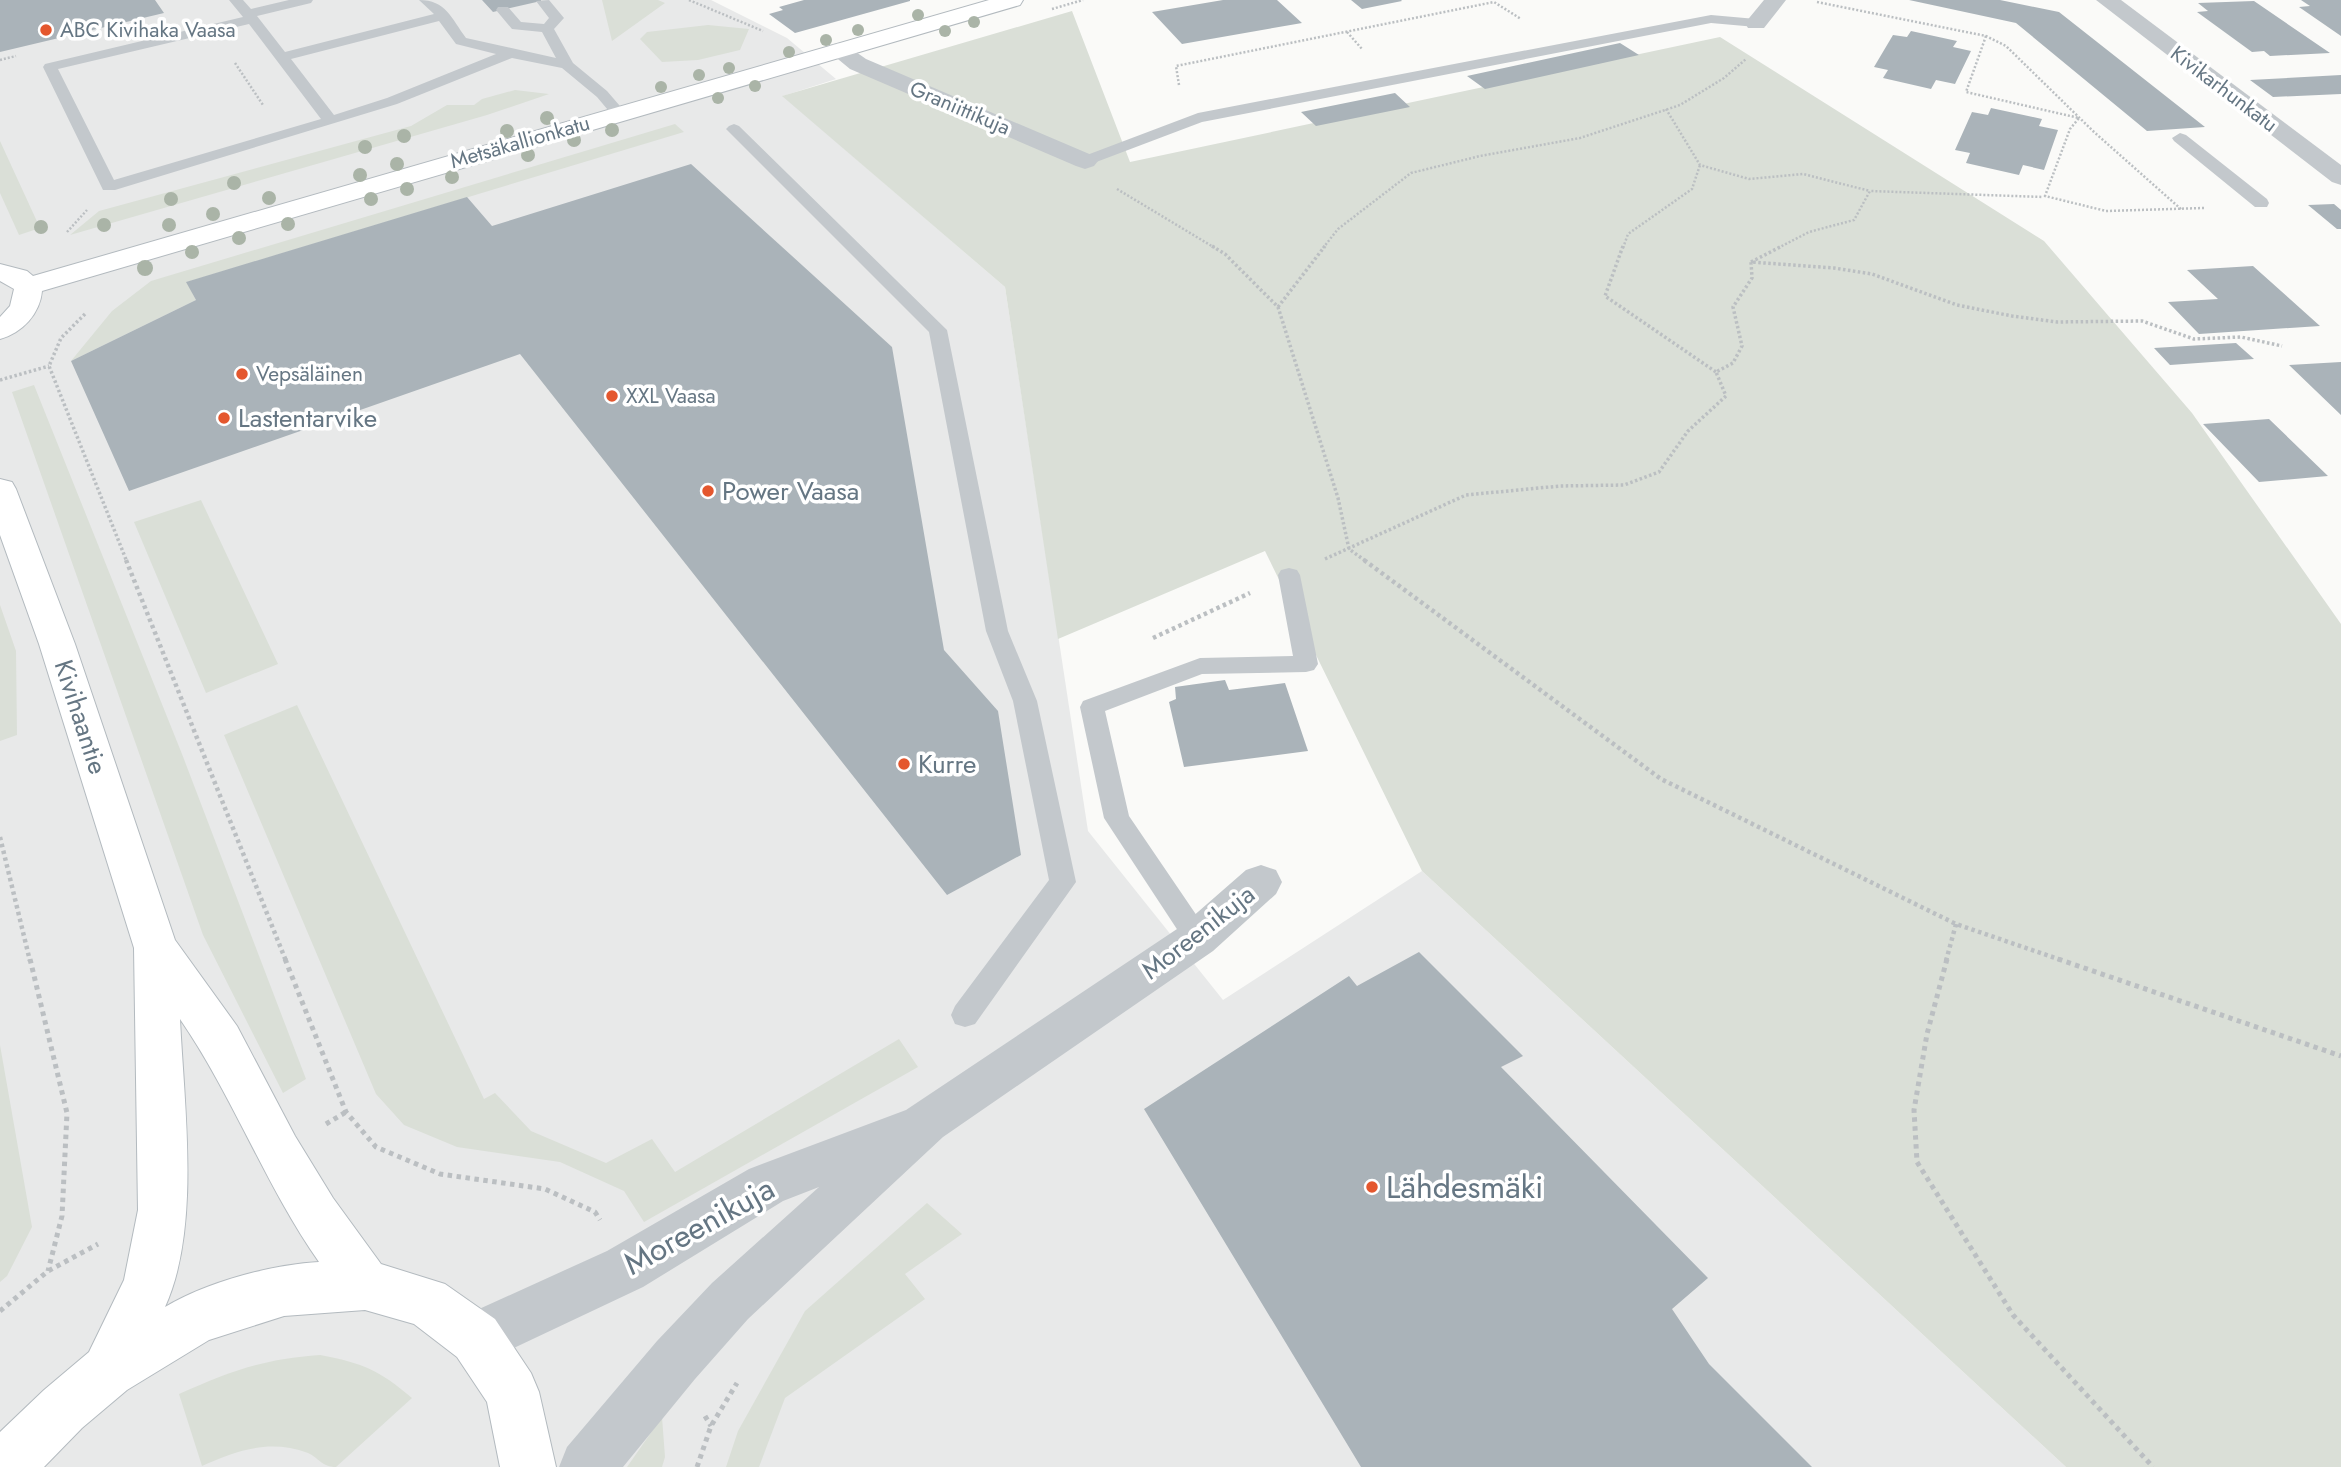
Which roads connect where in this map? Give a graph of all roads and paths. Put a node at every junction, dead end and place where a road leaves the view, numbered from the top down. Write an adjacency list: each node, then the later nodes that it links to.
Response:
1 (236, 0): 13 (lane)
2 (306, 0): 13 (lane)
3 (426, 0): 12 (lane)
4 (689, 0): 17 (path)
5 (1012, 0): 20 (main road, Metsäkallionkatu)
6 (1775, 0): 14 (street)
7 (1806, 0): 18 (path)
8 (2107, 0): 35 (street, Kivikarhunkatu)
9 (543, 1): 15 (lane)
10 (1493, 1): 19 (path); 27 (path)
11 (503, 10): 15 (lane)
12 (442, 16): 21 (lane); 23 (lane)
13 (250, 17): 16 (lane); 23 (lane)
14 (1756, 23): 19 (lane)
15 (547, 28): 24 (lane)
16 (211, 29): 31 (path); 36 (lane)
17 (764, 32)
18 (1986, 36): 28 (path); 28 (path)
19 (1566, 48): 27 (lane)
20 (838, 50): 26 (main road, Metsäkallionkatu); 33 (street, Graniittikuja)
21 (511, 53): 24 (lane); 29 (lane)
22 (1750, 55): 25 (path)
23 (282, 57): 29 (lane)
24 (567, 65): 26 (lane)
25 (1666, 109): 34 (path); 46 (path)
26 (618, 113): 42 (main road, Metsäkallionkatu)
27 (1198, 118): 33 (lane)
28 (2079, 118): 40 (path); 40 (path)
29 (331, 121): 31 (lane)
30 (734, 129): 61 (lane)
31 (284, 135): 36 (lane)
32 (2180, 138): 39 (lane)
33 (1085, 161): 46 (path)
34 (1700, 166): 37 (path); 50 (path)
35 (2341, 177)
36 (108, 187): 41 (path)
37 (1870, 191): 38 (path); 43 (path)
38 (2043, 197)
39 (2261, 203): 40 (path)
40 (2182, 210)
41 (65, 234)
42 (118, 259): 45 (main road, Metsäkallionkatu); 49 (path)
43 (1751, 262): 48 (path); 50 (path)
44 (0, 272): 45 (main road)
45 (28, 286): 47 (main road)
46 (1278, 307): 53 (path)
47 (0, 330)
48 (2282, 346)
49 (49, 366): 51 (path); 63 (path)
50 (1716, 372): 53 (path)
51 (0, 380)
52 (0, 489): 60 (main road, Kivihaantie)
53 (1349, 549): 54 (path); 58 (path)
54 (1289, 575): 55 (path); 59 (lane)
55 (1146, 641)
56 (0, 837): 65 (path)
57 (1261, 882): 59 (street, Moreenikuja)
58 (1956, 924): 62 (path); 74 (path)
59 (1198, 937): 64 (street, Moreenikuja)
60 (156, 948): 66 (main road, Kivihaantie); 68 (main road, Kivihaantie)
61 (965, 1015)
62 (2341, 1056)
63 (346, 1112)
64 (926, 1122): 67 (street, Moreenikuja); 72 (street, Moreenikuja)
65 (48, 1271)
66 (365, 1286): 67 (main road); 68 (main road)
67 (476, 1338): 71 (main road)
68 (108, 1371): 70 (main road)
69 (740, 1378): 73 (path)
70 (10, 1459)
71 (528, 1467)
72 (587, 1467)
73 (697, 1467)
74 (2153, 1467)

